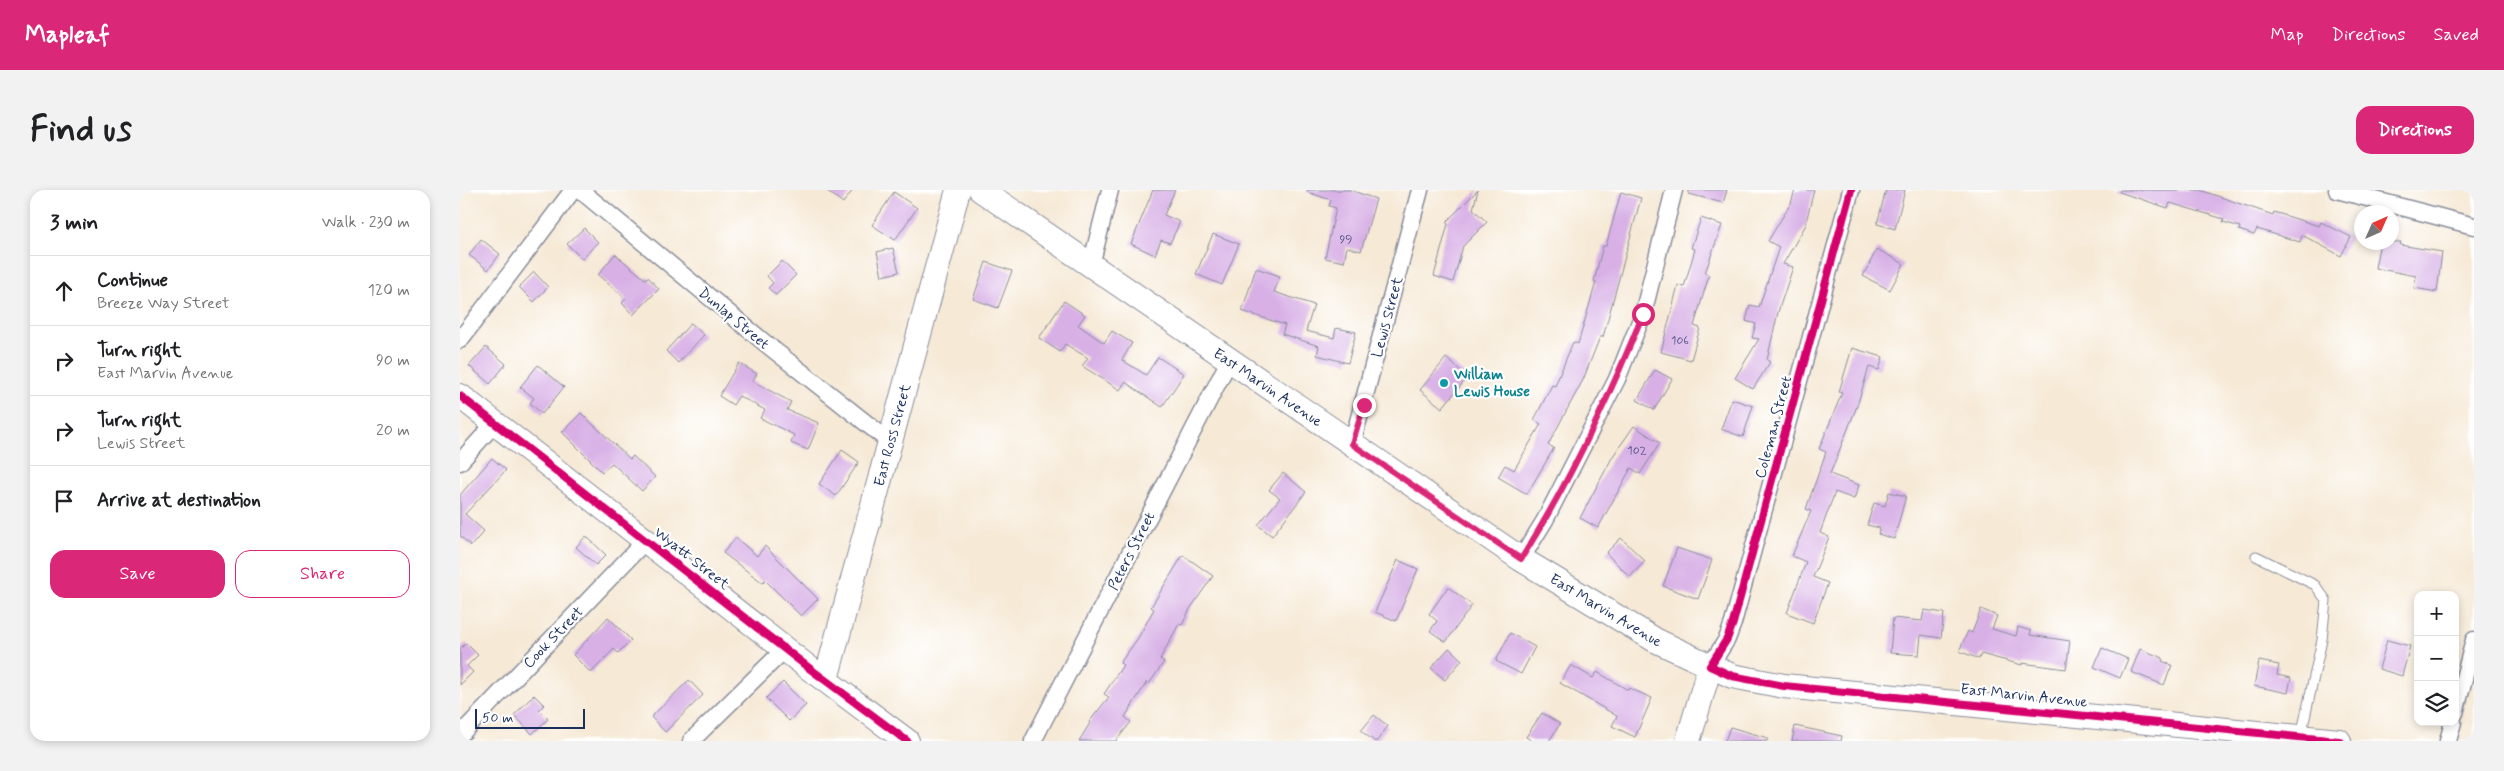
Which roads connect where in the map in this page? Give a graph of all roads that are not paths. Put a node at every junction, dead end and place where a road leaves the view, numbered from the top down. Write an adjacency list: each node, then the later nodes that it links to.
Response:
1 (573, 190): 12 (street)
2 (580, 190): 16 (street, Dunlap Street)
3 (958, 190): 16 (street, East Ross Street)
4 (981, 190): 11 (street, East Marvin Avenue)
5 (1110, 190): 11 (street)
6 (1420, 190): 17 (street, Lewis Street)
7 (1674, 190): 21 (street)
8 (1852, 190): 24 (street, Coleman Street)
9 (2337, 190): 10 (street)
10 (2474, 226)
11 (1091, 265): 13 (street, East Marvin Avenue)
12 (460, 340)
13 (1229, 361): 17 (street, East Marvin Avenue); 32 (street, Peters Street)
14 (460, 396): 15 (street, Wyatt Street)
15 (495, 423): 18 (street); 19 (street, Wyatt Street)
16 (890, 442): 25 (street, East Ross Street)
17 (1352, 444): 21 (street, East Marvin Avenue)
18 (460, 462)
19 (646, 540): 23 (street, Wyatt Street); 28 (street, Cook Street)
20 (2256, 556): 29 (lane)
21 (1521, 559): 24 (street, East Marvin Avenue)
22 (2474, 640): 26 (street)
23 (786, 648): 25 (street, Wyatt Street); 30 (street)
24 (1710, 666): 29 (street, East Marvin Avenue); 33 (street)
25 (826, 680): 31 (street, Wyatt Street)
26 (2459, 698)
27 (2452, 726): 34 (street)
28 (460, 735)
29 (2318, 739)
30 (691, 741)
31 (908, 741)
32 (1033, 741)
33 (1688, 741)
34 (2448, 741)

